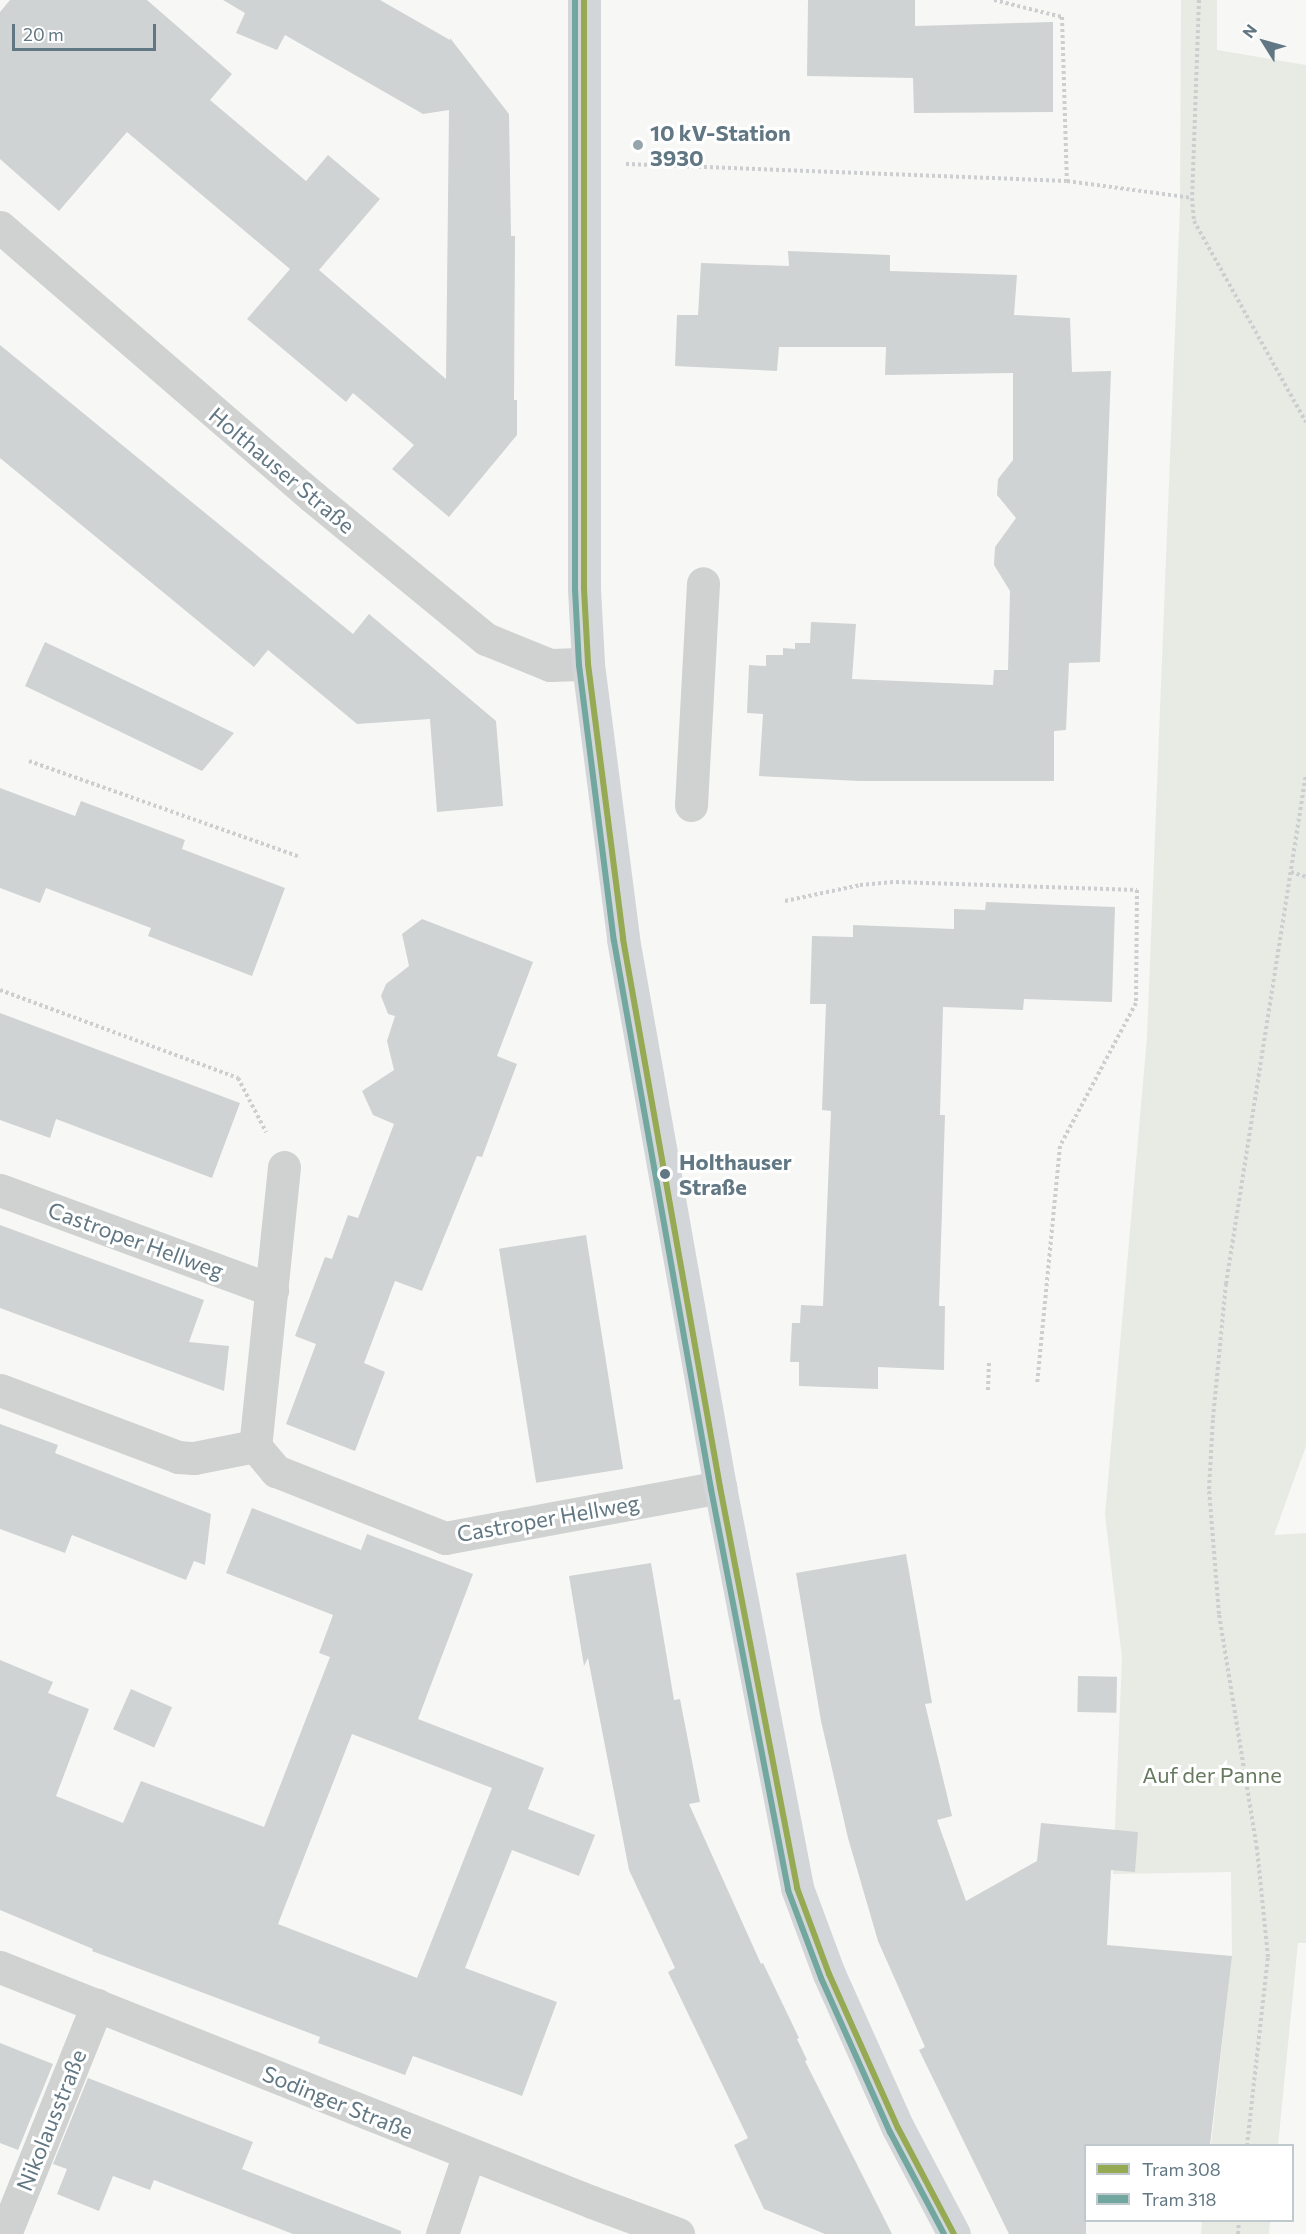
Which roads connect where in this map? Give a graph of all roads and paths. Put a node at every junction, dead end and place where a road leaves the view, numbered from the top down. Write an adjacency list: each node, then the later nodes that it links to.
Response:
1 (584, 0): 4 (main road)
2 (994, 0): 5 (path)
3 (1199, 0): 6 (path)
4 (584, 162): 5 (path); 10 (main road)
5 (1067, 181): 6 (path)
6 (1192, 198): 8 (path)
7 (0, 227): 10 (street, Holthauser Straße)
8 (1306, 422)
9 (703, 583): 13 (street)
10 (588, 664): 27 (main road)
11 (29, 761): 14 (path)
12 (1306, 774): 15 (path)
13 (691, 805)
14 (300, 857)
15 (1291, 872): 16 (path); 30 (path)
16 (1306, 877)
17 (785, 901): 23 (path)
18 (0, 990): 19 (path)
19 (284, 1167): 21 (street)
20 (0, 1190): 21 (street, Castroper Hellweg)
21 (272, 1290): 26 (street)
22 (989, 1363): 25 (path)
23 (1037, 1385)
24 (0, 1390): 26 (street)
25 (988, 1390)
26 (255, 1446): 27 (street, Castroper Hellweg)
27 (720, 1486): 35 (main road)
28 (0, 1966): 29 (street, Sodinger Straße)
29 (97, 2005): 31 (street, Sodinger Straße); 32 (street, Nikolausstraße)
30 (1247, 2144)
31 (469, 2154): 33 (street); 34 (street, Sodinger Straße)
32 (5, 2234)
33 (441, 2234)
34 (678, 2234)
35 (954, 2234)

